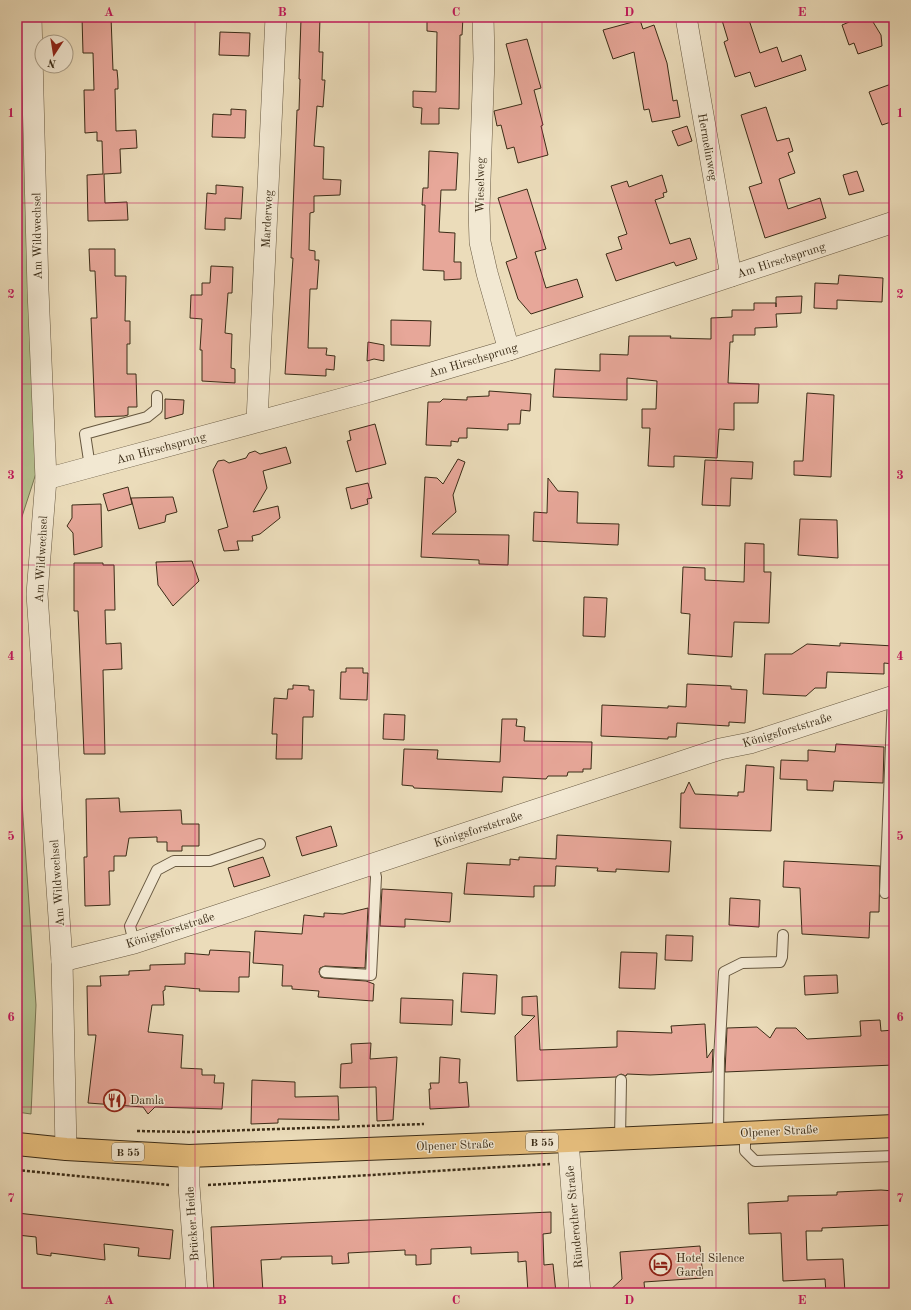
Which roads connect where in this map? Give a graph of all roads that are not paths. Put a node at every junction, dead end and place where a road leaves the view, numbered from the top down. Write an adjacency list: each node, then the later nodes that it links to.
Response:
1 (31, 17): 11 (street, Am Wildwechsel)
2 (276, 17): 9 (street, Marderweg)
3 (483, 17): 7 (street, Wieselweg)
4 (686, 17): 6 (street, Hermelinweg)
5 (894, 222): 6 (street, Am Hirschsprung)
6 (731, 276): 7 (street, Am Hirschsprung)
7 (509, 350): 9 (street, Am Hirschsprung)
8 (157, 396): 10 (lane)
9 (258, 421): 10 (street, Am Hirschsprung)
10 (90, 467): 11 (street, Am Hirschsprung)
11 (46, 479): 18 (street, Am Wildwechsel)
12 (894, 696): 14 (street, Königsforststraße); 15 (lane)
13 (260, 844): 17 (lane)
14 (373, 864): 17 (street, Königsforststraße); 19 (lane)
15 (886, 894)
16 (782, 935): 23 (lane)
17 (134, 943): 18 (street, Königsforststraße)
18 (62, 962): 27 (street, Am Wildwechsel)
19 (325, 972)
20 (620, 1080): 24 (lane)
21 (894, 1126): 22 (main road, Olpener Straße / B 55)
22 (745, 1133): 23 (main road, Olpener Straße / B 55); 29 (lane)
23 (718, 1134): 24 (main road, Olpener Straße / B 55)
24 (620, 1139): 25 (main road, Olpener Straße / B 55)
25 (568, 1141): 28 (main road, Olpener Straße / B 55); 31 (street, Ründerother Straße)
26 (17, 1144): 27 (main road, Olpener Straße / B 55)
27 (66, 1149): 28 (main road, Olpener Straße / B 55)
28 (189, 1156): 30 (street, Brücker Heide)
29 (894, 1156)
30 (197, 1293)
31 (580, 1293)

